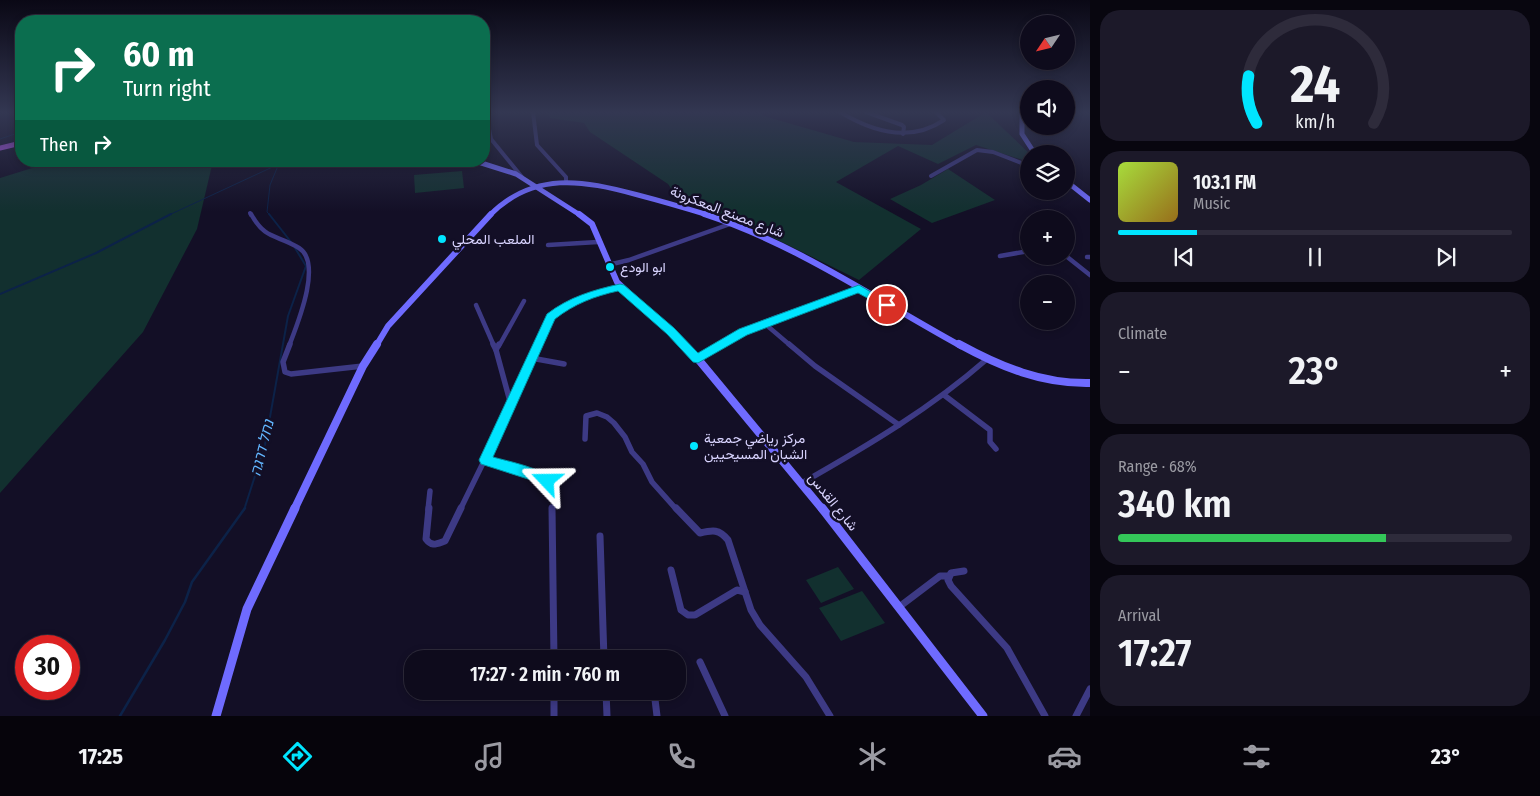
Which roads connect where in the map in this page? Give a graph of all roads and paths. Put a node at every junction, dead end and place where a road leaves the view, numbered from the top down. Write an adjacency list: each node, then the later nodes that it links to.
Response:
1 (497, 145): 6 (street)
2 (537, 145): 7 (street)
3 (1020, 162): 5 (street)
4 (490, 166): 6 (street, شارع القدس)
5 (931, 176)
6 (522, 178): 8 (street, شارع القدس)
7 (566, 181): 8 (street, شارع مصنع المعكرونة); 12 (street, شارع مصنع المعكرونة)
8 (535, 186): 13 (street, شارع القدس); 30 (street, شارع مصنع المعكرونة)
9 (1075, 188): 10 (street)
10 (1090, 200)
11 (250, 212): 30 (street)
12 (730, 224): 18 (street); 21 (street, شارع مصنع المعكرونة)
13 (598, 242): 14 (street); 18 (street, شارع القدس)
14 (548, 245)
15 (1020, 253): 16 (street)
16 (1000, 256)
17 (1075, 263): 19 (street)
18 (608, 265): 20 (street, شارع القدس)
19 (1090, 275)
20 (620, 287): 26 (street); 27 (street, شارع القدس)
21 (859, 288): 24 (street); 28 (street, شارع مصنع المعكرونة)
22 (524, 301): 25 (street)
23 (476, 305): 25 (street)
24 (764, 323): 27 (street); 34 (street)
25 (496, 350): 33 (street)
26 (531, 358): 29 (street); 33 (street)
27 (698, 359): 39 (street, شارع القدس)
28 (987, 359): 31 (street, شارع مصنع المعكرونة); 32 (street)
29 (564, 364)
30 (363, 366): 55 (street, شارع مصنع المعكرونة)
31 (1090, 383)
32 (944, 395): 34 (street); 36 (street)
33 (511, 406): 37 (street)
34 (899, 425): 39 (street)
35 (585, 439): 46 (street)
36 (996, 450)
37 (485, 460): 38 (street); 40 (street)
38 (547, 481)
39 (802, 483): 47 (street, شارع القدس)
40 (430, 491)
41 (552, 507): 48 (street)
42 (600, 536): 49 (street)
43 (671, 570): 46 (street)
44 (964, 571): 45 (street)
45 (948, 576): 47 (street); 62 (street)
46 (745, 592): 60 (street)
47 (899, 607): 61 (street, شارع القدس)
48 (554, 650)
49 (604, 650)
50 (700, 662): 59 (street)
51 (1090, 689): 63 (street)
52 (554, 700): 56 (street)
53 (606, 700): 57 (street)
54 (655, 700): 58 (street)
55 (216, 716)
56 (554, 716)
57 (607, 716)
58 (656, 716)
59 (725, 716)
60 (830, 716)
61 (983, 716)
62 (1045, 716)
63 (1076, 716)

